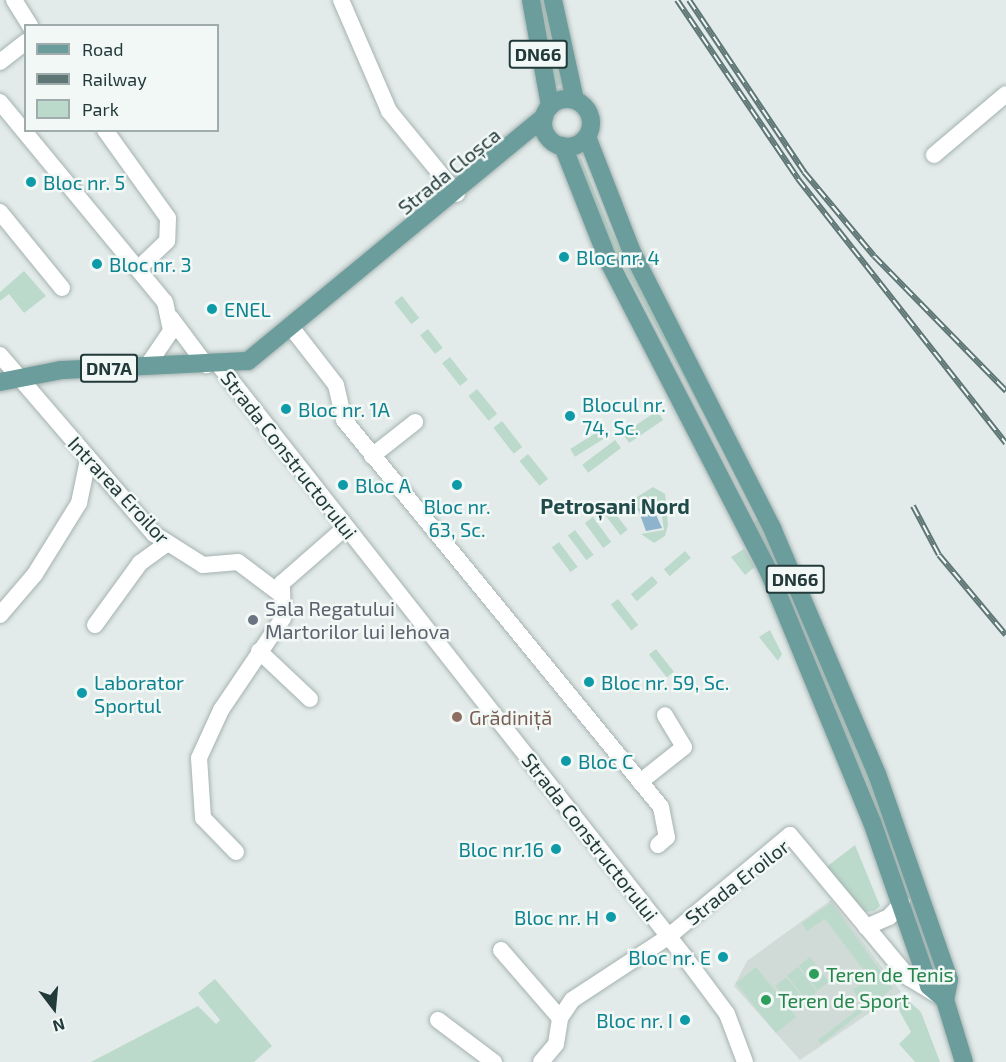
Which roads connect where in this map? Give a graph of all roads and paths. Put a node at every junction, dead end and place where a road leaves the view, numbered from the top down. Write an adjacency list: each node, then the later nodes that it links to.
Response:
1 (14, 0): 5 (street)
2 (341, 0): 17 (street)
3 (531, 0): 11 (main road, DN66)
4 (553, 0): 9 (main road, DN66)
5 (29, 24)
6 (24, 44): 7 (street)
7 (0, 62)
8 (1006, 94): 16 (street)
9 (575, 100): 11 (main road); 13 (main road)
10 (3, 108): 19 (street, Strada Constructorului)
11 (547, 112): 14 (main road); 15 (main road, Strada Cloșca / DN7A)
12 (106, 132): 19 (street)
13 (587, 137): 14 (main road); 31 (main road, DN66)
14 (556, 142): 15 (main road); 32 (main road, DN66)
15 (519, 143): 17 (main road, Strada Cloșca / DN7A)
16 (934, 155)
17 (457, 194): 22 (main road, Strada Cloșca / DN7A)
18 (0, 212): 20 (street)
19 (139, 268): 21 (street, Strada Constructorului)
20 (62, 288)
21 (171, 318): 24 (street, Strada Constructorului); 25 (street)
22 (291, 327): 24 (main road, DN7A); 29 (street)
23 (0, 356): 26 (street, Intrarea Eroilor)
24 (213, 365): 25 (main road, DN7A); 33 (street, Strada Constructorului)
25 (147, 366): 26 (main road, DN7A)
26 (18, 377): 27 (main road, DN7A); 30 (street, Intrarea Eroilor)
27 (0, 382)
28 (415, 422): 29 (street)
29 (372, 456): 41 (street)
30 (88, 460): 34 (street, Intrarea Eroilor); 36 (street)
31 (745, 471): 32 (main road); 48 (main road, DN66)
32 (725, 481): 44 (main road, DN66)
33 (346, 527): 35 (street); 46 (street, Strada Constructorului)
34 (166, 544): 35 (street, Intrarea Eroilor); 37 (street)
35 (282, 595): 38 (street)
36 (0, 615)
37 (95, 625)
38 (259, 651): 39 (street); 43 (street)
39 (310, 699)
40 (665, 716): 41 (street)
41 (640, 782): 42 (street)
42 (658, 845)
43 (237, 852)
44 (902, 903): 45 (street); 48 (main road, DN66)
45 (866, 927): 46 (street, Strada Eroilor); 48 (street, Strada Eroilor)
46 (669, 937): 49 (street, Strada Eroilor); 53 (street, Strada Constructorului)
47 (501, 950): 49 (street)
48 (945, 1000): 54 (main road, DN66)
49 (560, 1018): 52 (street, Strada Eroilor)
50 (438, 1020): 51 (street)
51 (494, 1062)
52 (541, 1062)
53 (745, 1062)
54 (964, 1062)

